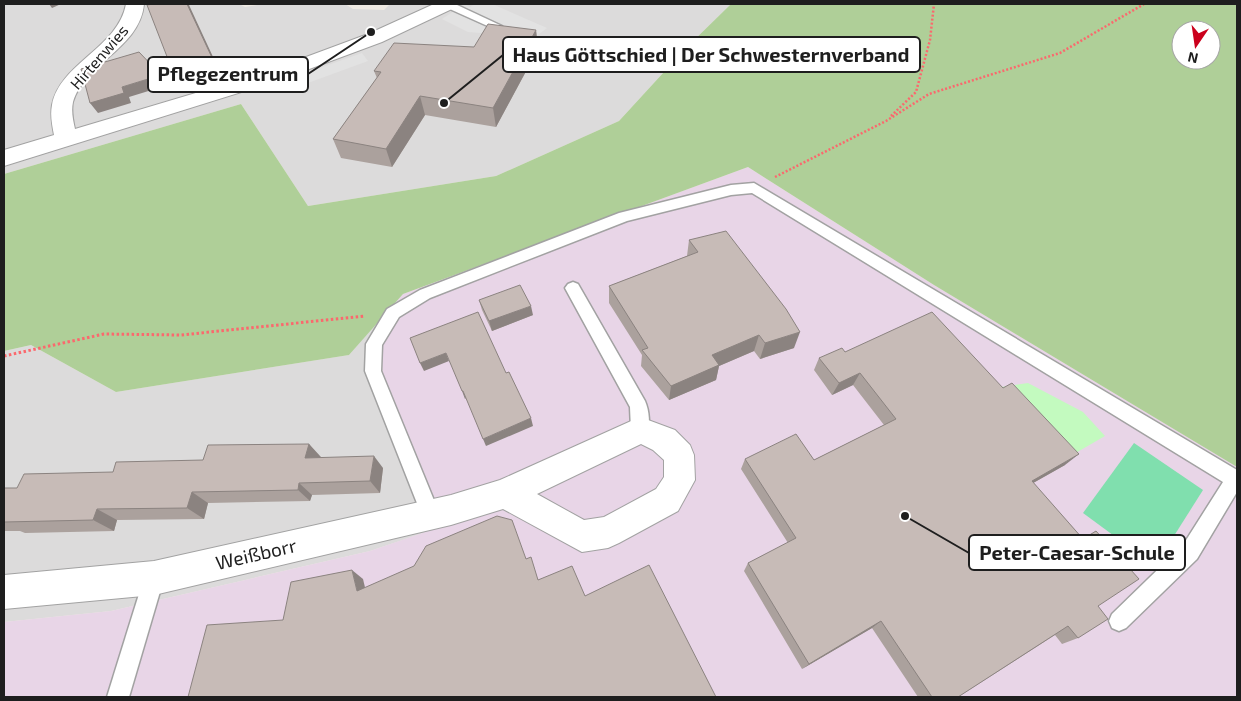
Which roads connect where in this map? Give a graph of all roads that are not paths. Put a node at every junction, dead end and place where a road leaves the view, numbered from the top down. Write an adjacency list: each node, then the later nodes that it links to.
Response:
1 (135, 4): 4 (street, Hirtenwies)
2 (447, 4): 3 (lane); 4 (street)
3 (496, 26)
4 (66, 139): 5 (street)
5 (4, 158)
6 (573, 288): 7 (lane)
7 (640, 430): 8 (street, Weißborr); 8 (street)
8 (505, 493): 9 (street, Weißborr)
9 (431, 515): 10 (street, Weißborr); 12 (lane)
10 (154, 578): 11 (street, Weißborr); 13 (lane)
11 (4, 592)
12 (1120, 621)
13 (118, 697)

